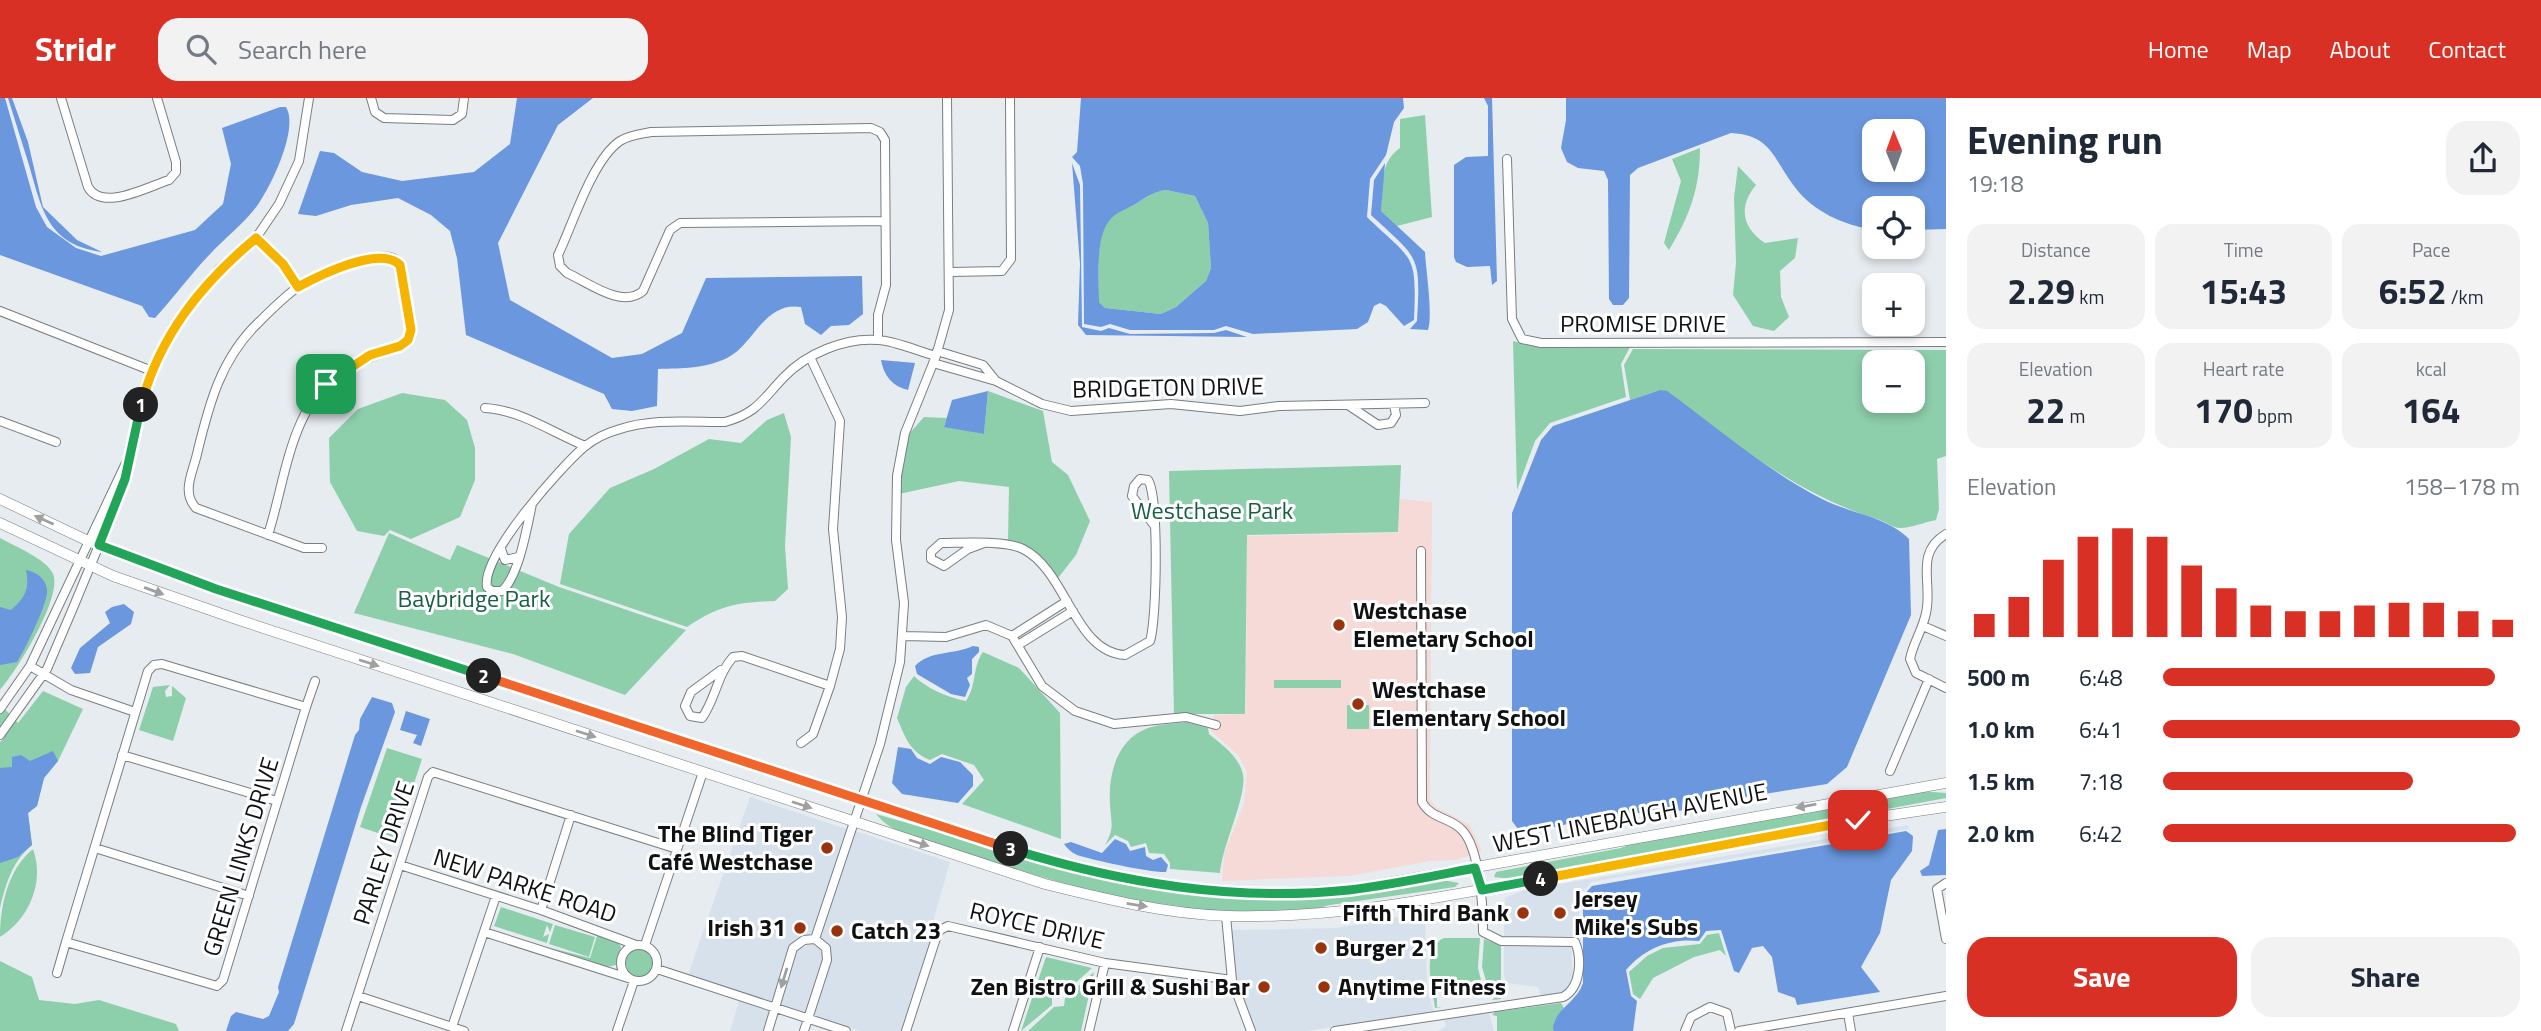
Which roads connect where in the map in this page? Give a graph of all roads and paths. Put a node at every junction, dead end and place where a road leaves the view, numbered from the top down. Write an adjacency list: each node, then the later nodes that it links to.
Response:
1 (61, 98): 2 (street)
2 (157, 98)
3 (309, 98): 10 (street)
4 (371, 98): 5 (street)
5 (464, 98)
6 (947, 98): 11 (street)
7 (1010, 98): 11 (street)
8 (1507, 159): 15 (street, PROMISE DRIVE)
9 (885, 221): 9 (street); 14 (street)
10 (256, 238): 12 (street); 19 (street)
11 (950, 272): 17 (street)
12 (298, 287): 33 (street); 33 (street)
13 (0, 311): 19 (street)
14 (878, 340): 16 (street, BRIDGETON DRIVE); 17 (street, BRIDGETON DRIVE)
15 (1946, 342)
16 (810, 357): 28 (street, BRIDGETON DRIVE); 59 (street)
17 (935, 357): 18 (street, BRIDGETON DRIVE); 20 (street, BRIDGETON DRIVE); 50 (street)
18 (967, 359): 20 (street); 21 (street, BRIDGETON DRIVE)
19 (152, 371): 35 (street)
20 (964, 372): 21 (street, BRIDGETON DRIVE)
21 (996, 381): 23 (street, BRIDGETON DRIVE)
22 (1425, 403): 24 (street, BRIDGETON DRIVE)
23 (1347, 404): 24 (street, BRIDGETON DRIVE); 24 (street)
24 (1394, 404)
25 (485, 408): 28 (street)
26 (0, 421): 27 (street)
27 (56, 442)
28 (586, 446): 30 (street, BRIDGETON DRIVE)
29 (0, 499): 35 (main road, WEST LINEBAUGH AVENUE, one-way to 29)
30 (532, 504): 38 (street, BRIDGETON DRIVE); 40 (street, BRIDGETON DRIVE)
31 (0, 523): 41 (main road, WEST LINEBAUGH AVENUE)
32 (1154, 525): 32 (street); 44 (street)
33 (268, 534): 37 (street)
34 (1946, 534): 49 (street)
35 (93, 543): 41 (street); 42 (street); 72 (main road, WEST LINEBAUGH AVENUE)
36 (984, 543): 36 (street); 43 (street)
37 (322, 548)
38 (501, 548): 40 (street); 40 (street, BRIDGETON DRIVE)
39 (1421, 551): 79 (street)
40 (518, 557)
41 (79, 561): 42 (main road, WEST LINEBAUGH AVENUE); 46 (street)
42 (90, 566): 47 (street); 69 (main road, WEST LINEBAUGH AVENUE, one-way to 69)
43 (1067, 601): 44 (street); 45 (street)
44 (1073, 611): 48 (street)
45 (1044, 615): 48 (street); 51 (street)
46 (53, 618): 47 (street); 54 (street)
47 (66, 624): 56 (street)
48 (1050, 625): 53 (street)
49 (1923, 626): 52 (street); 57 (street)
50 (904, 636): 51 (street); 72 (street)
51 (1012, 636): 53 (street)
52 (1946, 636)
53 (1018, 645): 64 (street)
54 (30, 666): 56 (street); 62 (street)
55 (721, 670): 55 (street); 59 (street)
56 (43, 675): 63 (street); 65 (street)
57 (1929, 679): 60 (street); 68 (street)
58 (315, 681): 61 (street, GREEN LINKS DRIVE)
59 (830, 686): 66 (street)
60 (1946, 688)
61 (306, 707): 63 (street); 71 (street, GREEN LINKS DRIVE)
62 (0, 709)
63 (135, 712): 67 (street)
64 (1216, 725)
65 (0, 735)
66 (801, 744)
67 (122, 755): 71 (street); 76 (street)
68 (1890, 771)
69 (704, 772): 75 (main road, WEST LINEBAUGH AVENUE, one-way to 75); 77 (street)
70 (1946, 783): 79 (main road, WEST LINEBAUGH AVENUE, one-way to 79)
71 (277, 801): 82 (street, GREEN LINKS DRIVE)
72 (860, 801): 75 (street); 79 (main road, WEST LINEBAUGH AVENUE)
73 (1946, 807): 81 (main road, WEST LINEBAUGH AVENUE)
74 (571, 815): 77 (street, PARLEY DRIVE); 78 (street, PARLEY DRIVE); 84 (street)
75 (854, 821): 85 (main road, WEST LINEBAUGH AVENUE, one-way to 85); 87 (street)
76 (95, 848): 82 (street); 89 (street)
77 (677, 849): 90 (street)
78 (400, 865): 83 (street, NEW PARKE ROAD); 97 (street, PARLEY DRIVE)
79 (1475, 868): 81 (street)
80 (1946, 883): 88 (street)
81 (1482, 890): 85 (main road, WEST LINEBAUGH AVENUE); 103 (street)
82 (249, 896): 89 (street, GREEN LINKS DRIVE)
83 (496, 896): 84 (street, NEW PARKE ROAD); 86 (street)
84 (541, 910): 90 (street, NEW PARKE ROAD)
85 (1226, 916): 96 (street)
86 (484, 932): 95 (street); 102 (street)
87 (815, 939): 99 (street, one-way to 99); 101 (street)
88 (1946, 939)
89 (66, 942): 94 (street)
90 (640, 945): 93 (street); 95 (street)
91 (1040, 947): 92 (street, ROYCE DRIVE); 110 (street, ROYCE DRIVE); 111 (street)
92 (1105, 963): 96 (street, ROYCE DRIVE); 112 (street)
93 (657, 969): 95 (street); 99 (street)
94 (57, 973)
95 (631, 979): 106 (street)
96 (1232, 980): 113 (street)
97 (358, 996): 102 (street); 104 (street, PARLEY DRIVE)
98 (1946, 996): 100 (street)
99 (775, 1008): 101 (street); 107 (street)
100 (1849, 1013): 117 (street); 118 (street)
101 (808, 1019): 108 (street); 109 (street)
102 (452, 1027): 105 (street)
103 (1390, 1027): 114 (street)
104 (346, 1031)
105 (464, 1031)
106 (617, 1031)
107 (768, 1031)
108 (804, 1031)
109 (846, 1031)
110 (906, 1031)
111 (1013, 1031)
112 (1088, 1031)
113 (1251, 1031)
114 (1335, 1031)
115 (1685, 1031): 116 (street)
116 (1731, 1031)
117 (1739, 1031)
118 (1852, 1031)

